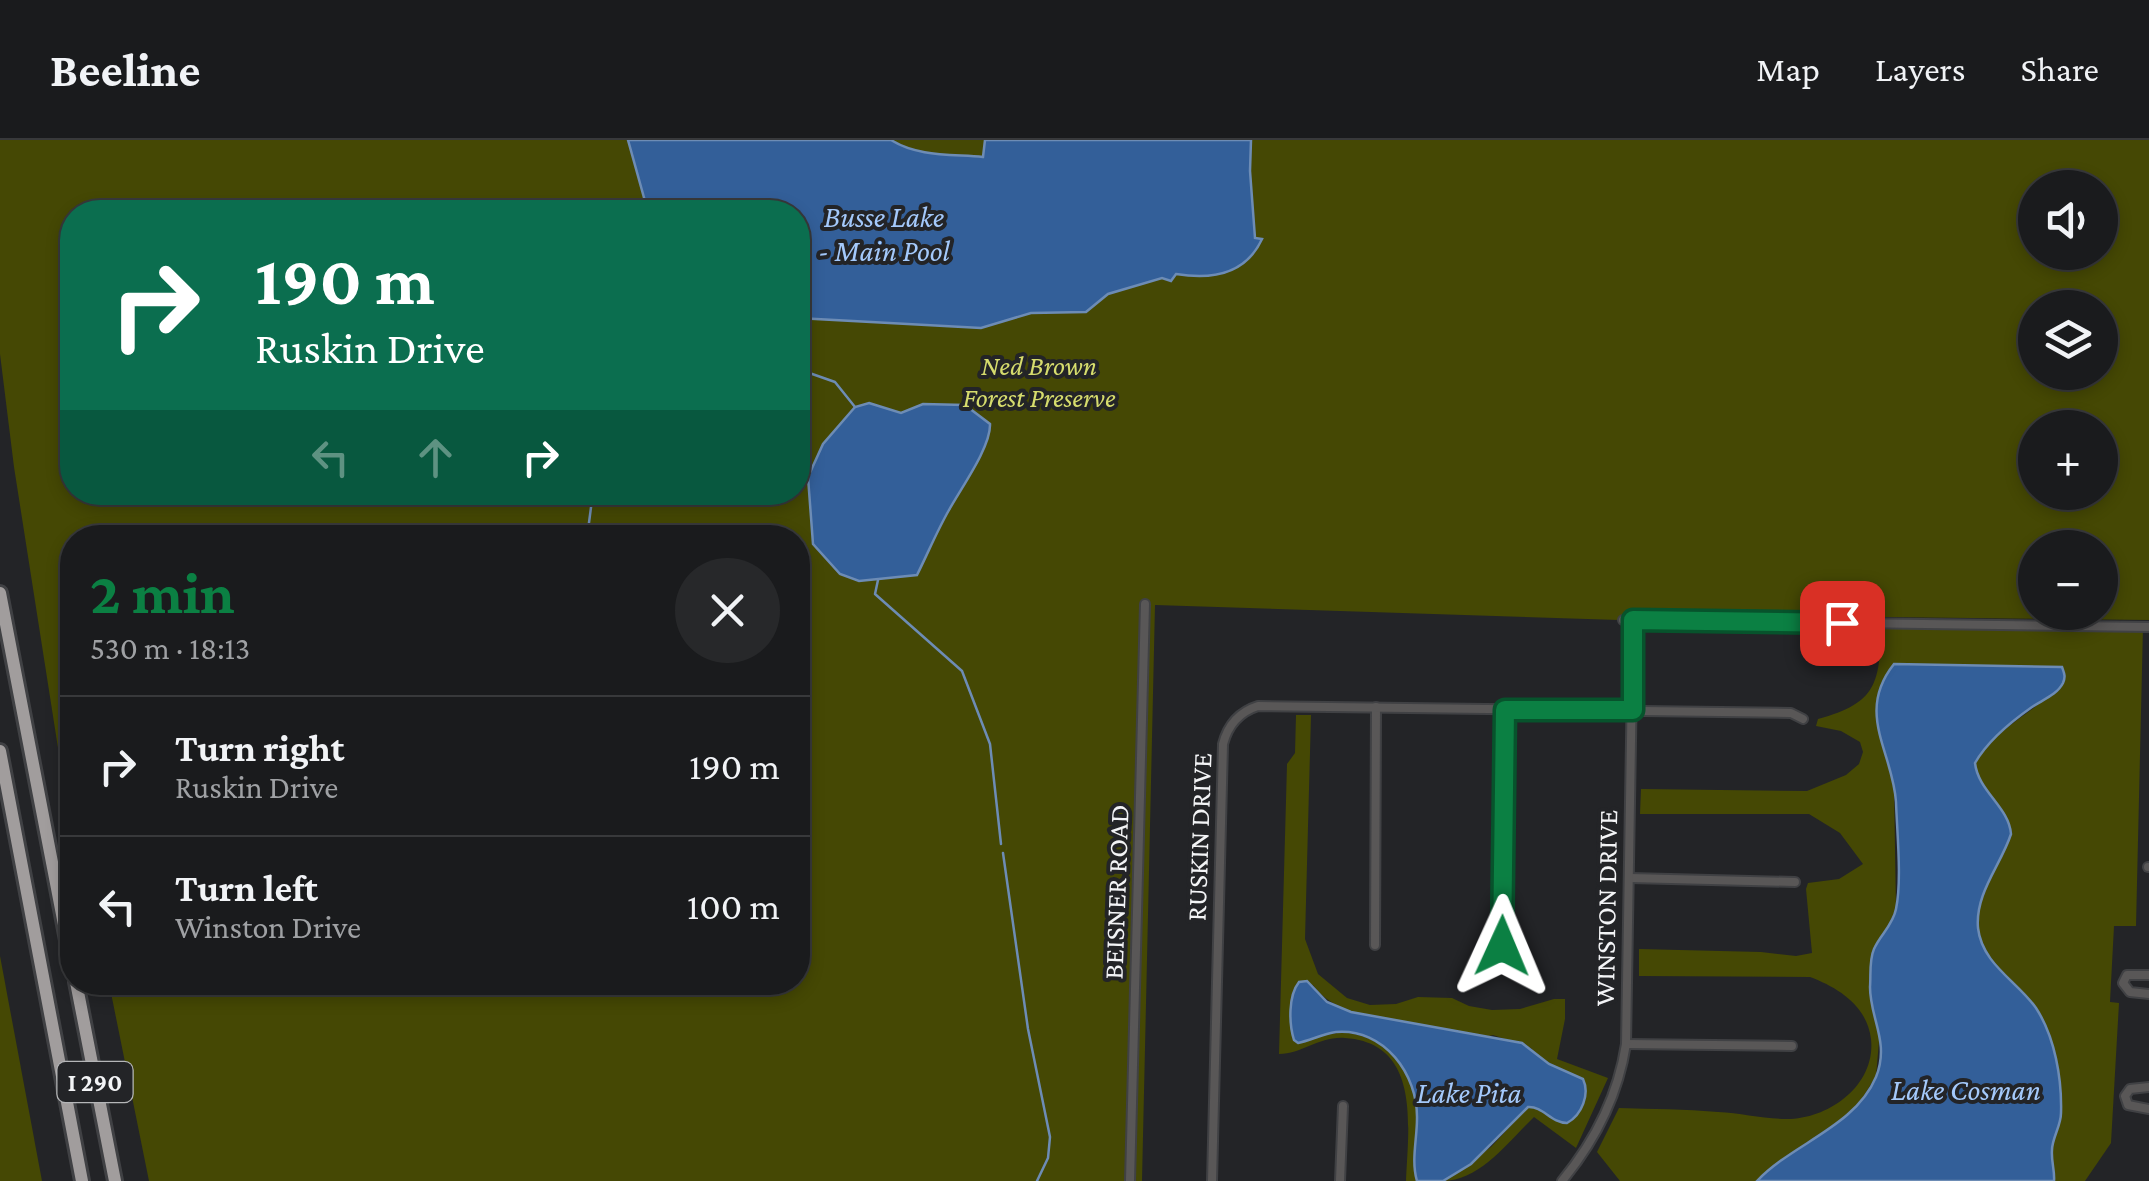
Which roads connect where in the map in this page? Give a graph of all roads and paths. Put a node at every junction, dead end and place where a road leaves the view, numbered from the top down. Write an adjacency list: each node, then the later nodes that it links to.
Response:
1 (0, 593): 11 (highway)
2 (1145, 604): 24 (street, BEISNER ROAD)
3 (2149, 628): 6 (street, WINSTON DRIVE)
4 (1376, 707): 5 (street, RUSKIN DRIVE); 12 (street); 25 (street, RUSKIN DRIVE)
5 (1505, 710): 6 (street, RUSKIN DRIVE); 13 (street)
6 (1633, 710): 7 (street, RUSKIN DRIVE); 9 (street, WINSTON DRIVE)
7 (1802, 719)
8 (0, 751): 22 (highway, I 290)
9 (1630, 878): 10 (street); 17 (street, WINSTON DRIVE)
10 (1795, 882)
11 (60, 904)
12 (1375, 944)
13 (1502, 946)
14 (2149, 975): 15 (street)
15 (2149, 994)
16 (78, 995): 23 (highway, I 290)
17 (1626, 1044): 18 (street); 27 (street, WINSTON DRIVE)
18 (1792, 1046)
19 (2149, 1087): 21 (street)
20 (1342, 1106): 26 (street)
21 (2149, 1108)
22 (82, 1181)
23 (114, 1181)
24 (1130, 1181)
25 (1212, 1181)
26 (1340, 1181)
27 (1562, 1181)

